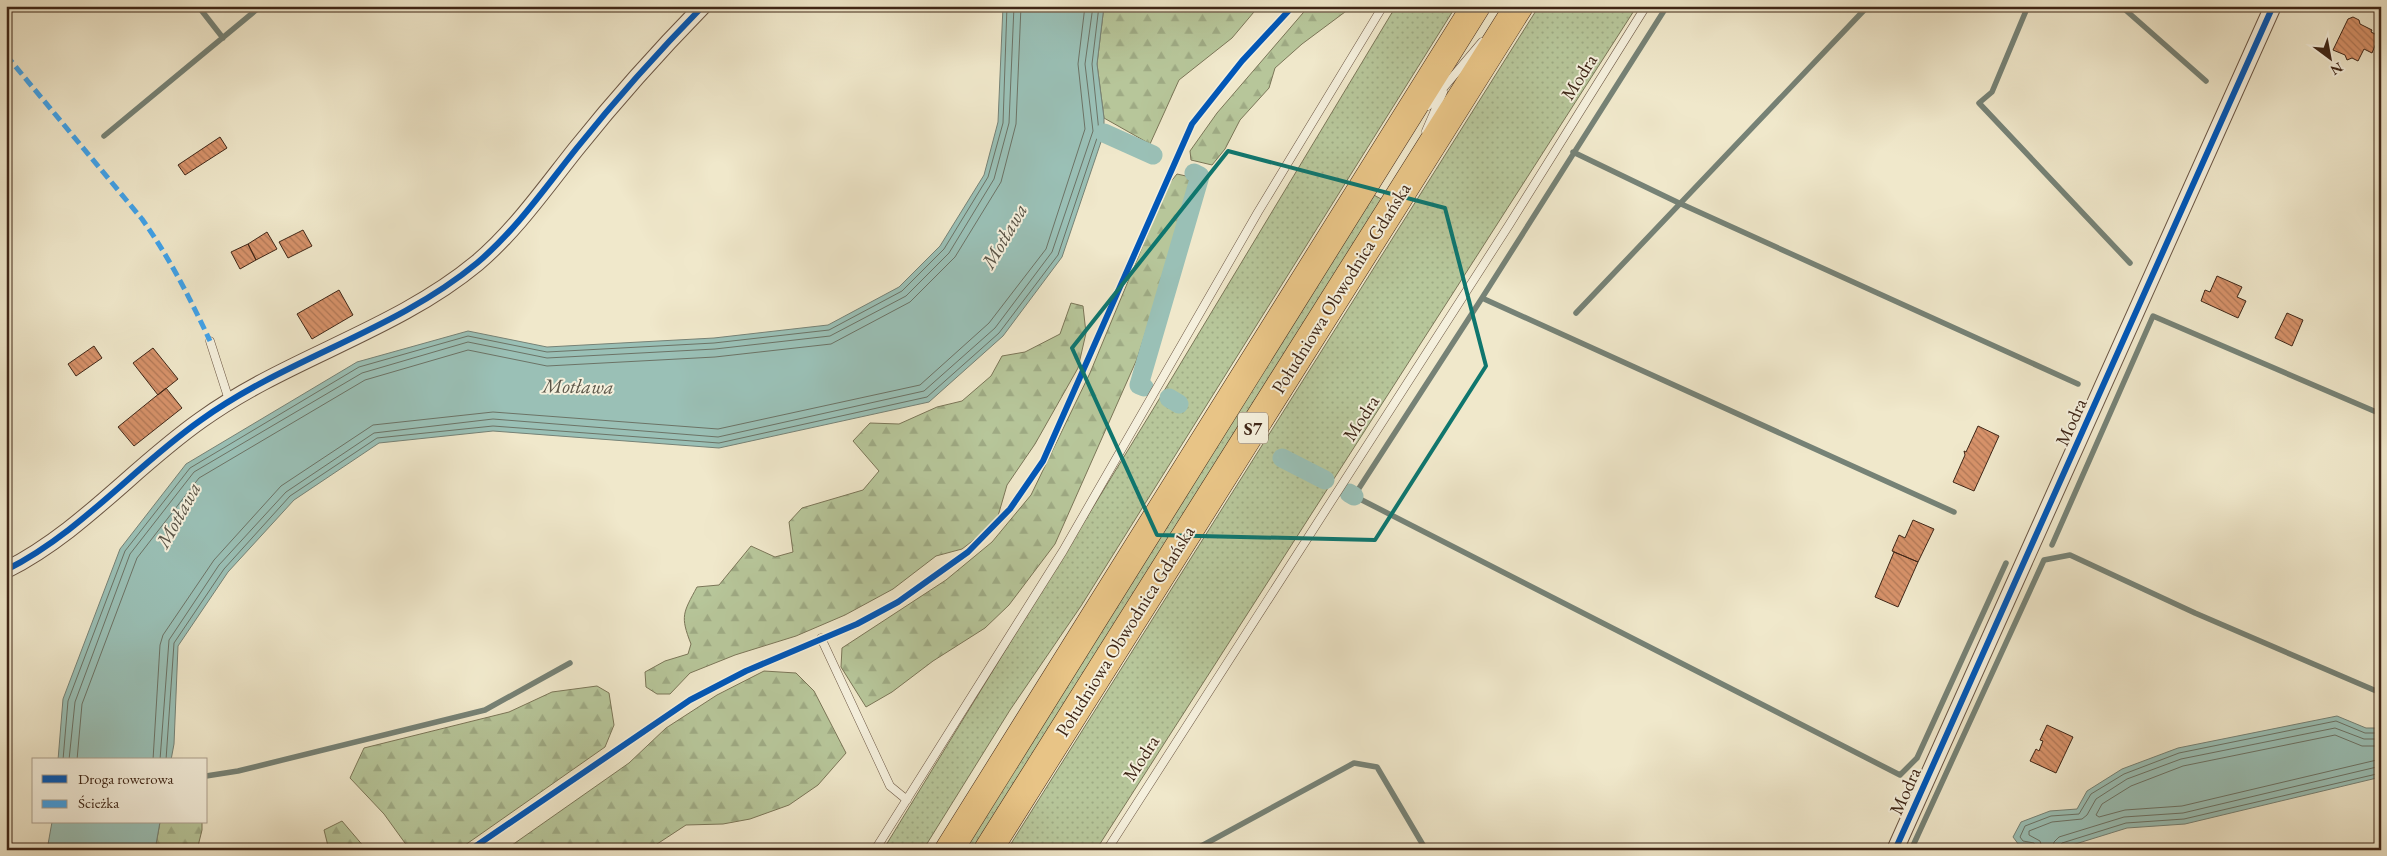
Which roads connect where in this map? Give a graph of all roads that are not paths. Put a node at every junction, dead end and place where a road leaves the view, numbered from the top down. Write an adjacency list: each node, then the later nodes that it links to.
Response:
1 (703, 6): 19 (street)
2 (1383, 6): 22 (lane)
3 (1484, 6): 8 (lane)
4 (1512, 6): 7 (lane)
5 (1646, 6): 26 (lane, Modra)
6 (2273, 6): 27 (street, Modra)
7 (1510, 13): 17 (highway, Południowa Obwodnica Gdańska / S7)
8 (1476, 15): 16 (highway, Południowa Obwodnica Gdańska / S7)
9 (1488, 34): 11 (lane)
10 (1463, 49): 11 (lane)
11 (1447, 82): 12 (lane); 14 (lane)
12 (1423, 112)
13 (1411, 128): 16 (lane)
14 (1424, 136)
15 (1416, 153): 17 (lane)
16 (1363, 187): 24 (highway, Południowa Obwodnica Gdańska / S7)
17 (1392, 206): 25 (highway, Południowa Obwodnica Gdańska / S7)
18 (210, 341): 19 (lane)
19 (229, 400): 20 (street)
20 (6, 570)
21 (821, 638): 22 (lane)
22 (907, 800): 23 (lane)
23 (876, 850)
24 (949, 850)
25 (988, 850)
26 (1106, 850)
27 (1895, 850)

